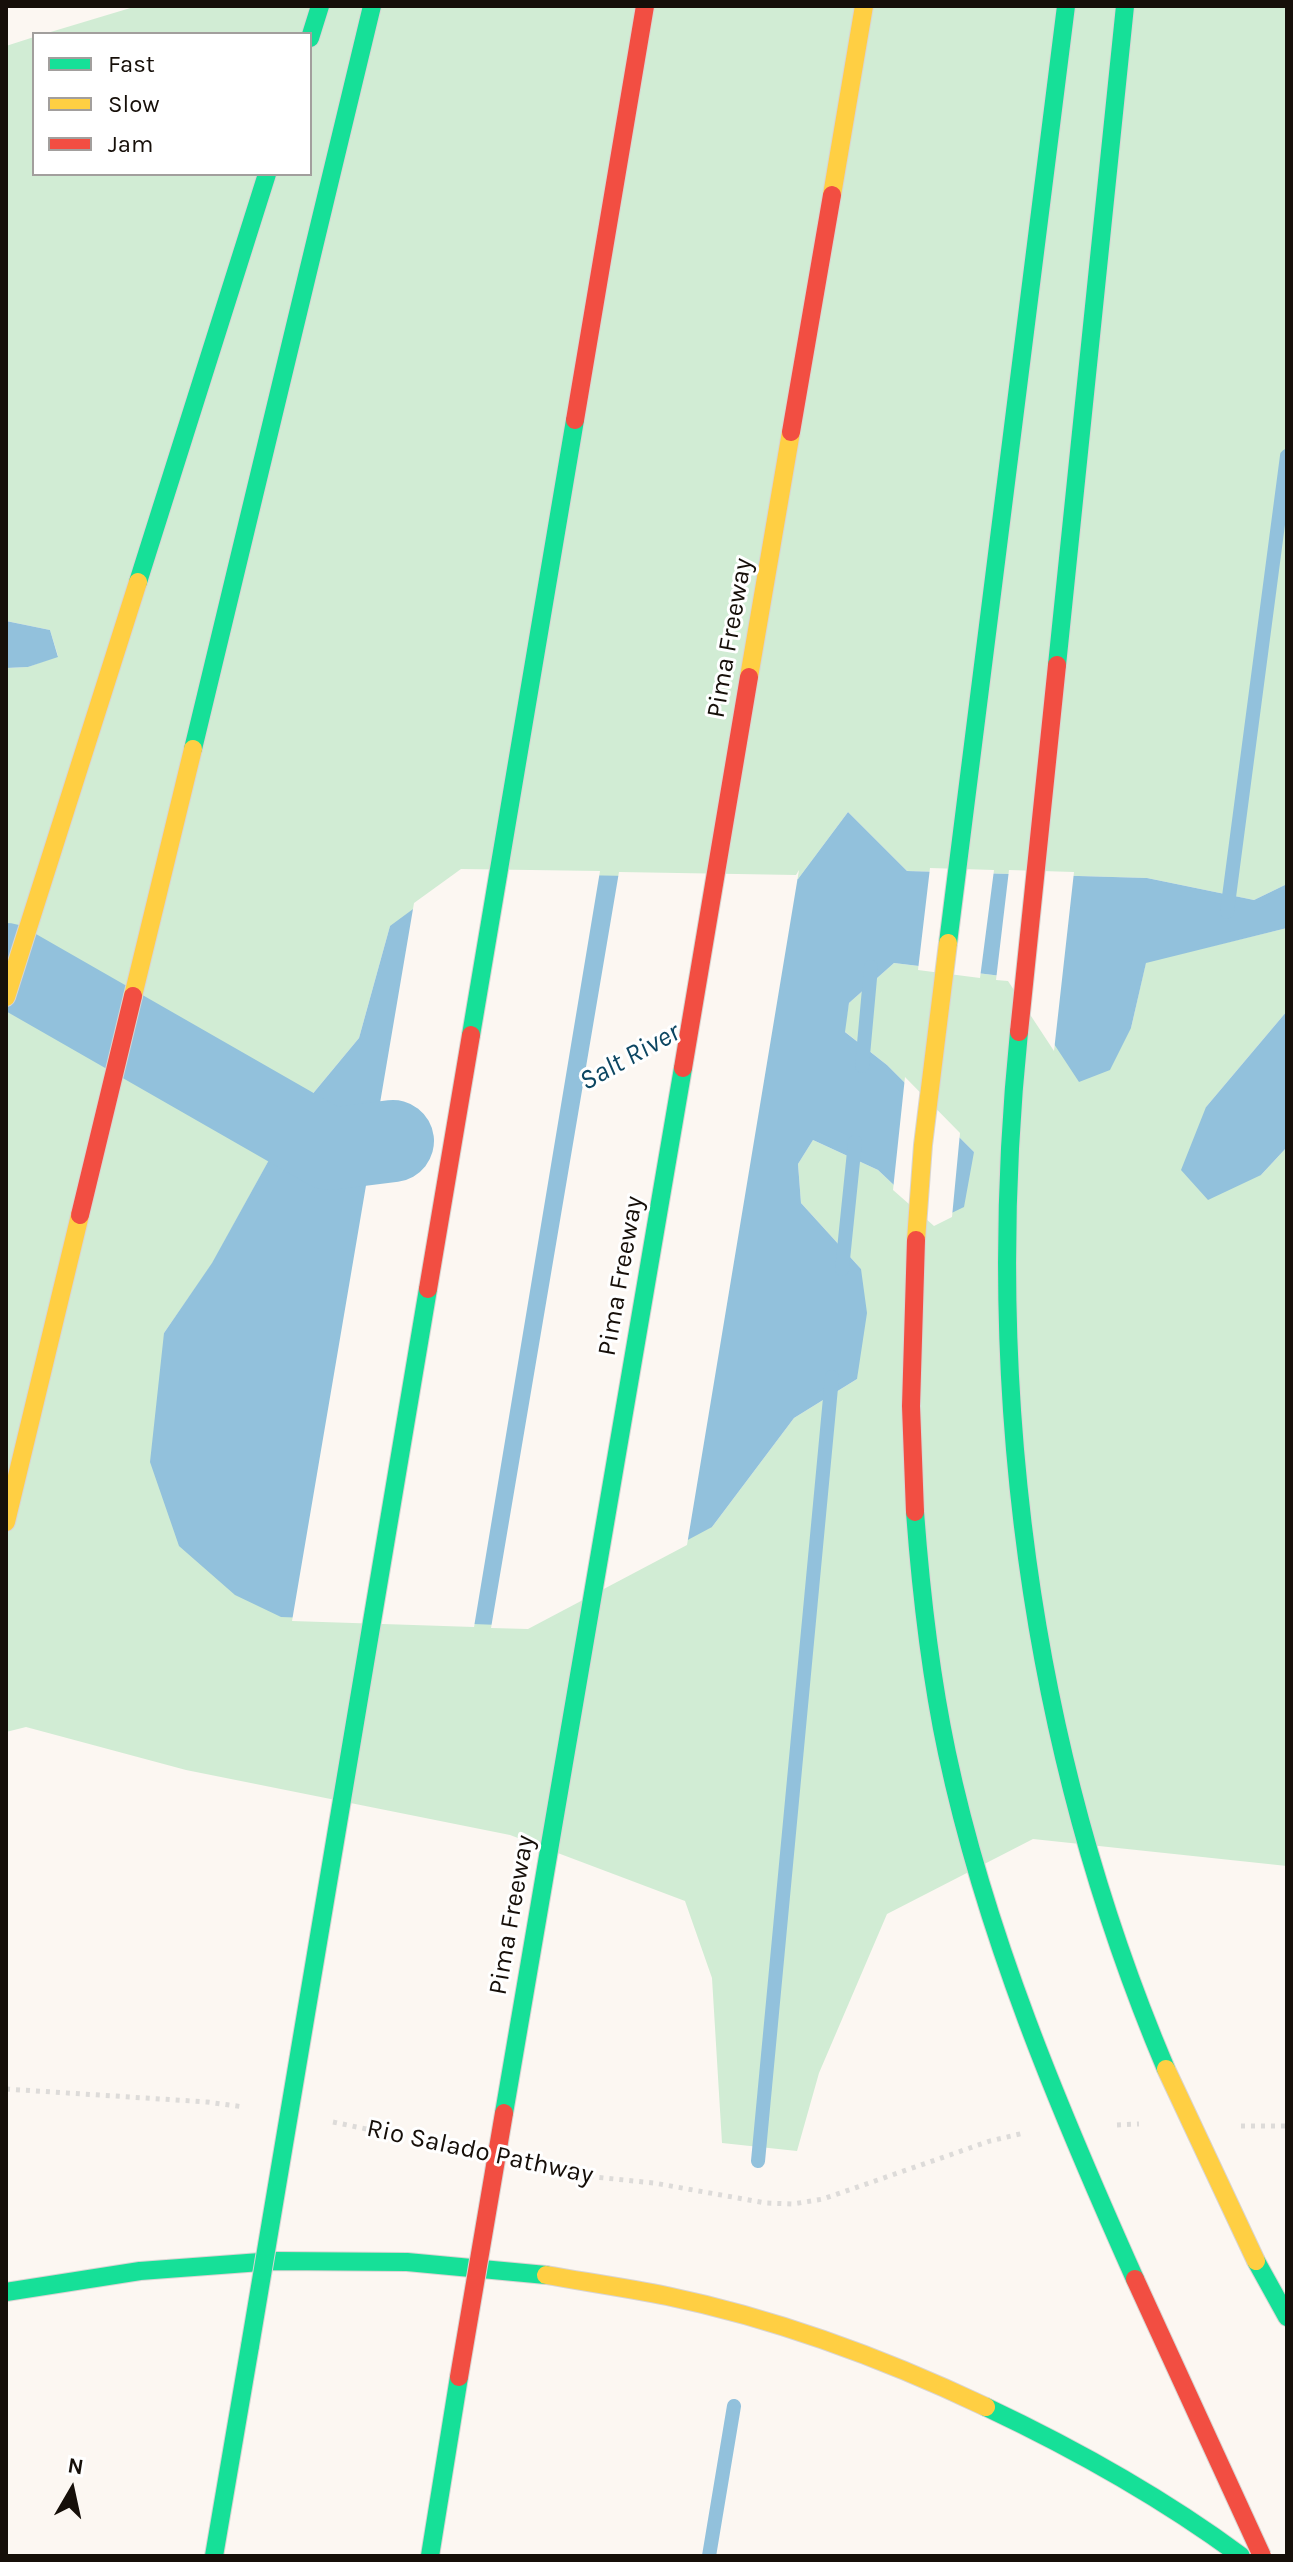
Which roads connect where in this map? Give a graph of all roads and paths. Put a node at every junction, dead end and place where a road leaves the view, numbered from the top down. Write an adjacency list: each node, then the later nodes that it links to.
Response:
1 (320, 6): 7 (highway)
2 (372, 6): 10 (highway)
3 (645, 6): 21 (highway, bridge)
4 (864, 6): 22 (highway, Pima Freeway, bridge)
5 (1066, 6): 24 (highway, bridge)
6 (1125, 6): 20 (highway, bridge)
7 (312, 32)
8 (266, 176): 9 (highway)
9 (6, 997)
10 (6, 1522)
11 (6, 2089): 12 (path)
12 (253, 2108)
13 (330, 2122): 17 (path, Rio Salado Pathway)
14 (1238, 2126): 15 (path)
15 (1287, 2126)
16 (1026, 2133): 18 (path, Rio Salado Pathway)
17 (452, 2147)
18 (528, 2167)
19 (6, 2292): 23 (highway)
20 (1287, 2317)
21 (214, 2556)
22 (430, 2556)
23 (1241, 2556)
24 (1262, 2556)

